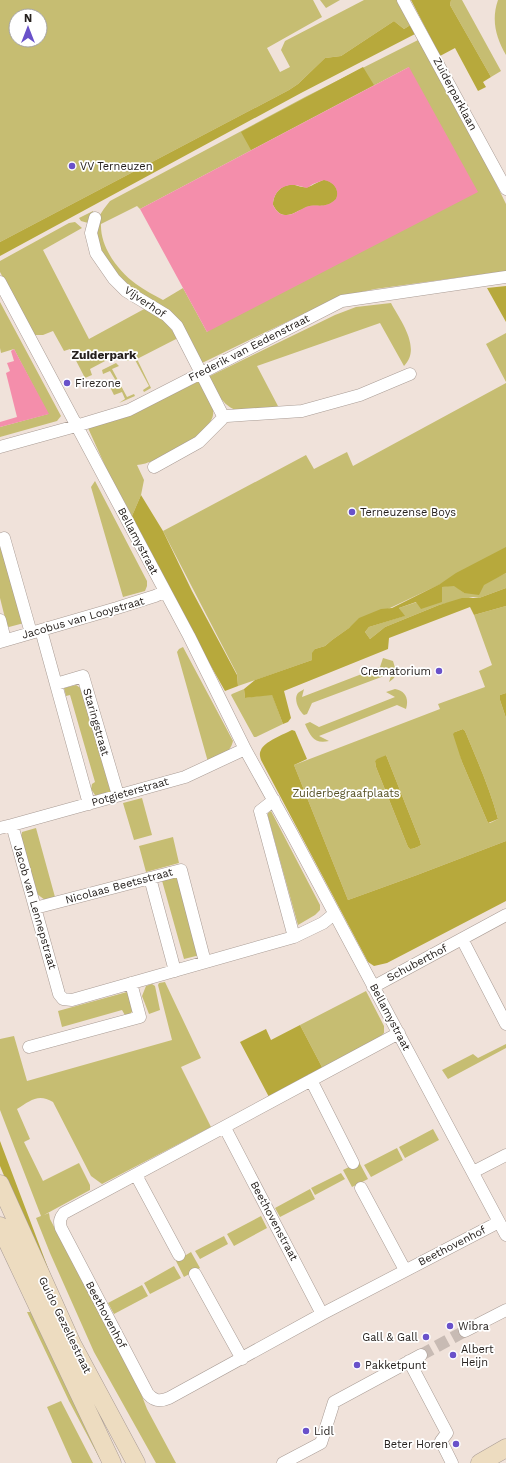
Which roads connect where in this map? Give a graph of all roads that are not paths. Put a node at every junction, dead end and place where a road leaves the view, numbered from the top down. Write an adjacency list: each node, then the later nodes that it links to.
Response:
1 (404, 0): 2 (street, Zuiderparklaan)
2 (506, 189)
3 (95, 218): 5 (street)
4 (81, 223): 5 (street, Vijverhof)
5 (90, 233): 8 (street, Vijverhof)
6 (506, 277): 8 (street, Frederik van Eedenstraat)
7 (0, 282): 11 (street, Bellamystraat)
8 (202, 372): 10 (street, Vijverhof); 11 (street, Frederik van Eedenstraat)
9 (410, 374): 10 (street)
10 (224, 416): 13 (street)
11 (76, 426): 12 (street, Frederik van Eedenstraat); 15 (street, Bellamystraat)
12 (0, 447)
13 (154, 467)
14 (0, 540): 17 (street)
15 (164, 592): 17 (street, Jacobus van Looystraat); 20 (street, Bellamystraat)
16 (0, 620): 18 (street)
17 (36, 631): 18 (street, Jacobus van Looystraat); 19 (street)
18 (3, 641)
19 (56, 684): 21 (street, Staringstraat); 23 (street)
20 (245, 749): 21 (street, Potgieterstraat); 22 (street, Bellamystraat)
21 (118, 795): 23 (street, Potgieterstraat)
22 (274, 800): 27 (street, Bellamystraat); 29 (street)
23 (89, 804): 24 (street, Potgieterstraat)
24 (6, 827): 26 (street, Jacob van Lennepstraat)
25 (150, 878): 26 (street, Nicolaas Beetsstraat); 31 (street, Nicolaas Beetsstraat); 32 (street)
26 (35, 908): 33 (street, Jacob van Lennepstraat)
27 (334, 914): 29 (street); 34 (street, Bellamystraat)
28 (506, 915): 30 (street, Schuberthof)
29 (294, 937): 31 (street)
30 (462, 939): 34 (street, Schuberthof); 35 (street)
31 (205, 962): 32 (street)
32 (175, 971): 33 (street)
33 (132, 983): 37 (street)
34 (373, 987): 36 (street, Bellamystraat)
35 (506, 1024)
36 (398, 1033): 38 (street, Beethovenhof); 42 (street, Bellamystraat)
37 (29, 1046)
38 (312, 1080): 39 (street, Beethovenhof); 41 (street)
39 (224, 1128): 43 (street, Beethovenhof); 53 (street, Beethovenstraat)
40 (506, 1155): 42 (street)
41 (353, 1163)
42 (473, 1172): 46 (street, Bellamystraat)
43 (136, 1175): 49 (street); 56 (street, Beethovenhof)
44 (0, 1184): 60 (main road, Guido Gezellestraat)
45 (361, 1188): 50 (street, Beethovenhof)
46 (499, 1222): 48 (street, Bellamystraat); 50 (street, Beethovenhof)
47 (0, 1226): 59 (main road, Guido Gezellestraat)
48 (506, 1235)
49 (179, 1255)
50 (405, 1270): 53 (street, Beethovenhof)
51 (195, 1274): 56 (street)
52 (506, 1310): 54 (street)
53 (322, 1314): 56 (street, Beethovenhof)
54 (465, 1331)
55 (421, 1355): 57 (street)
56 (242, 1359)
57 (409, 1361): 61 (street); 62 (street)
58 (506, 1448): 63 (main road)
59 (112, 1463)
60 (136, 1463)
61 (283, 1463)
62 (452, 1463)
63 (480, 1463)

